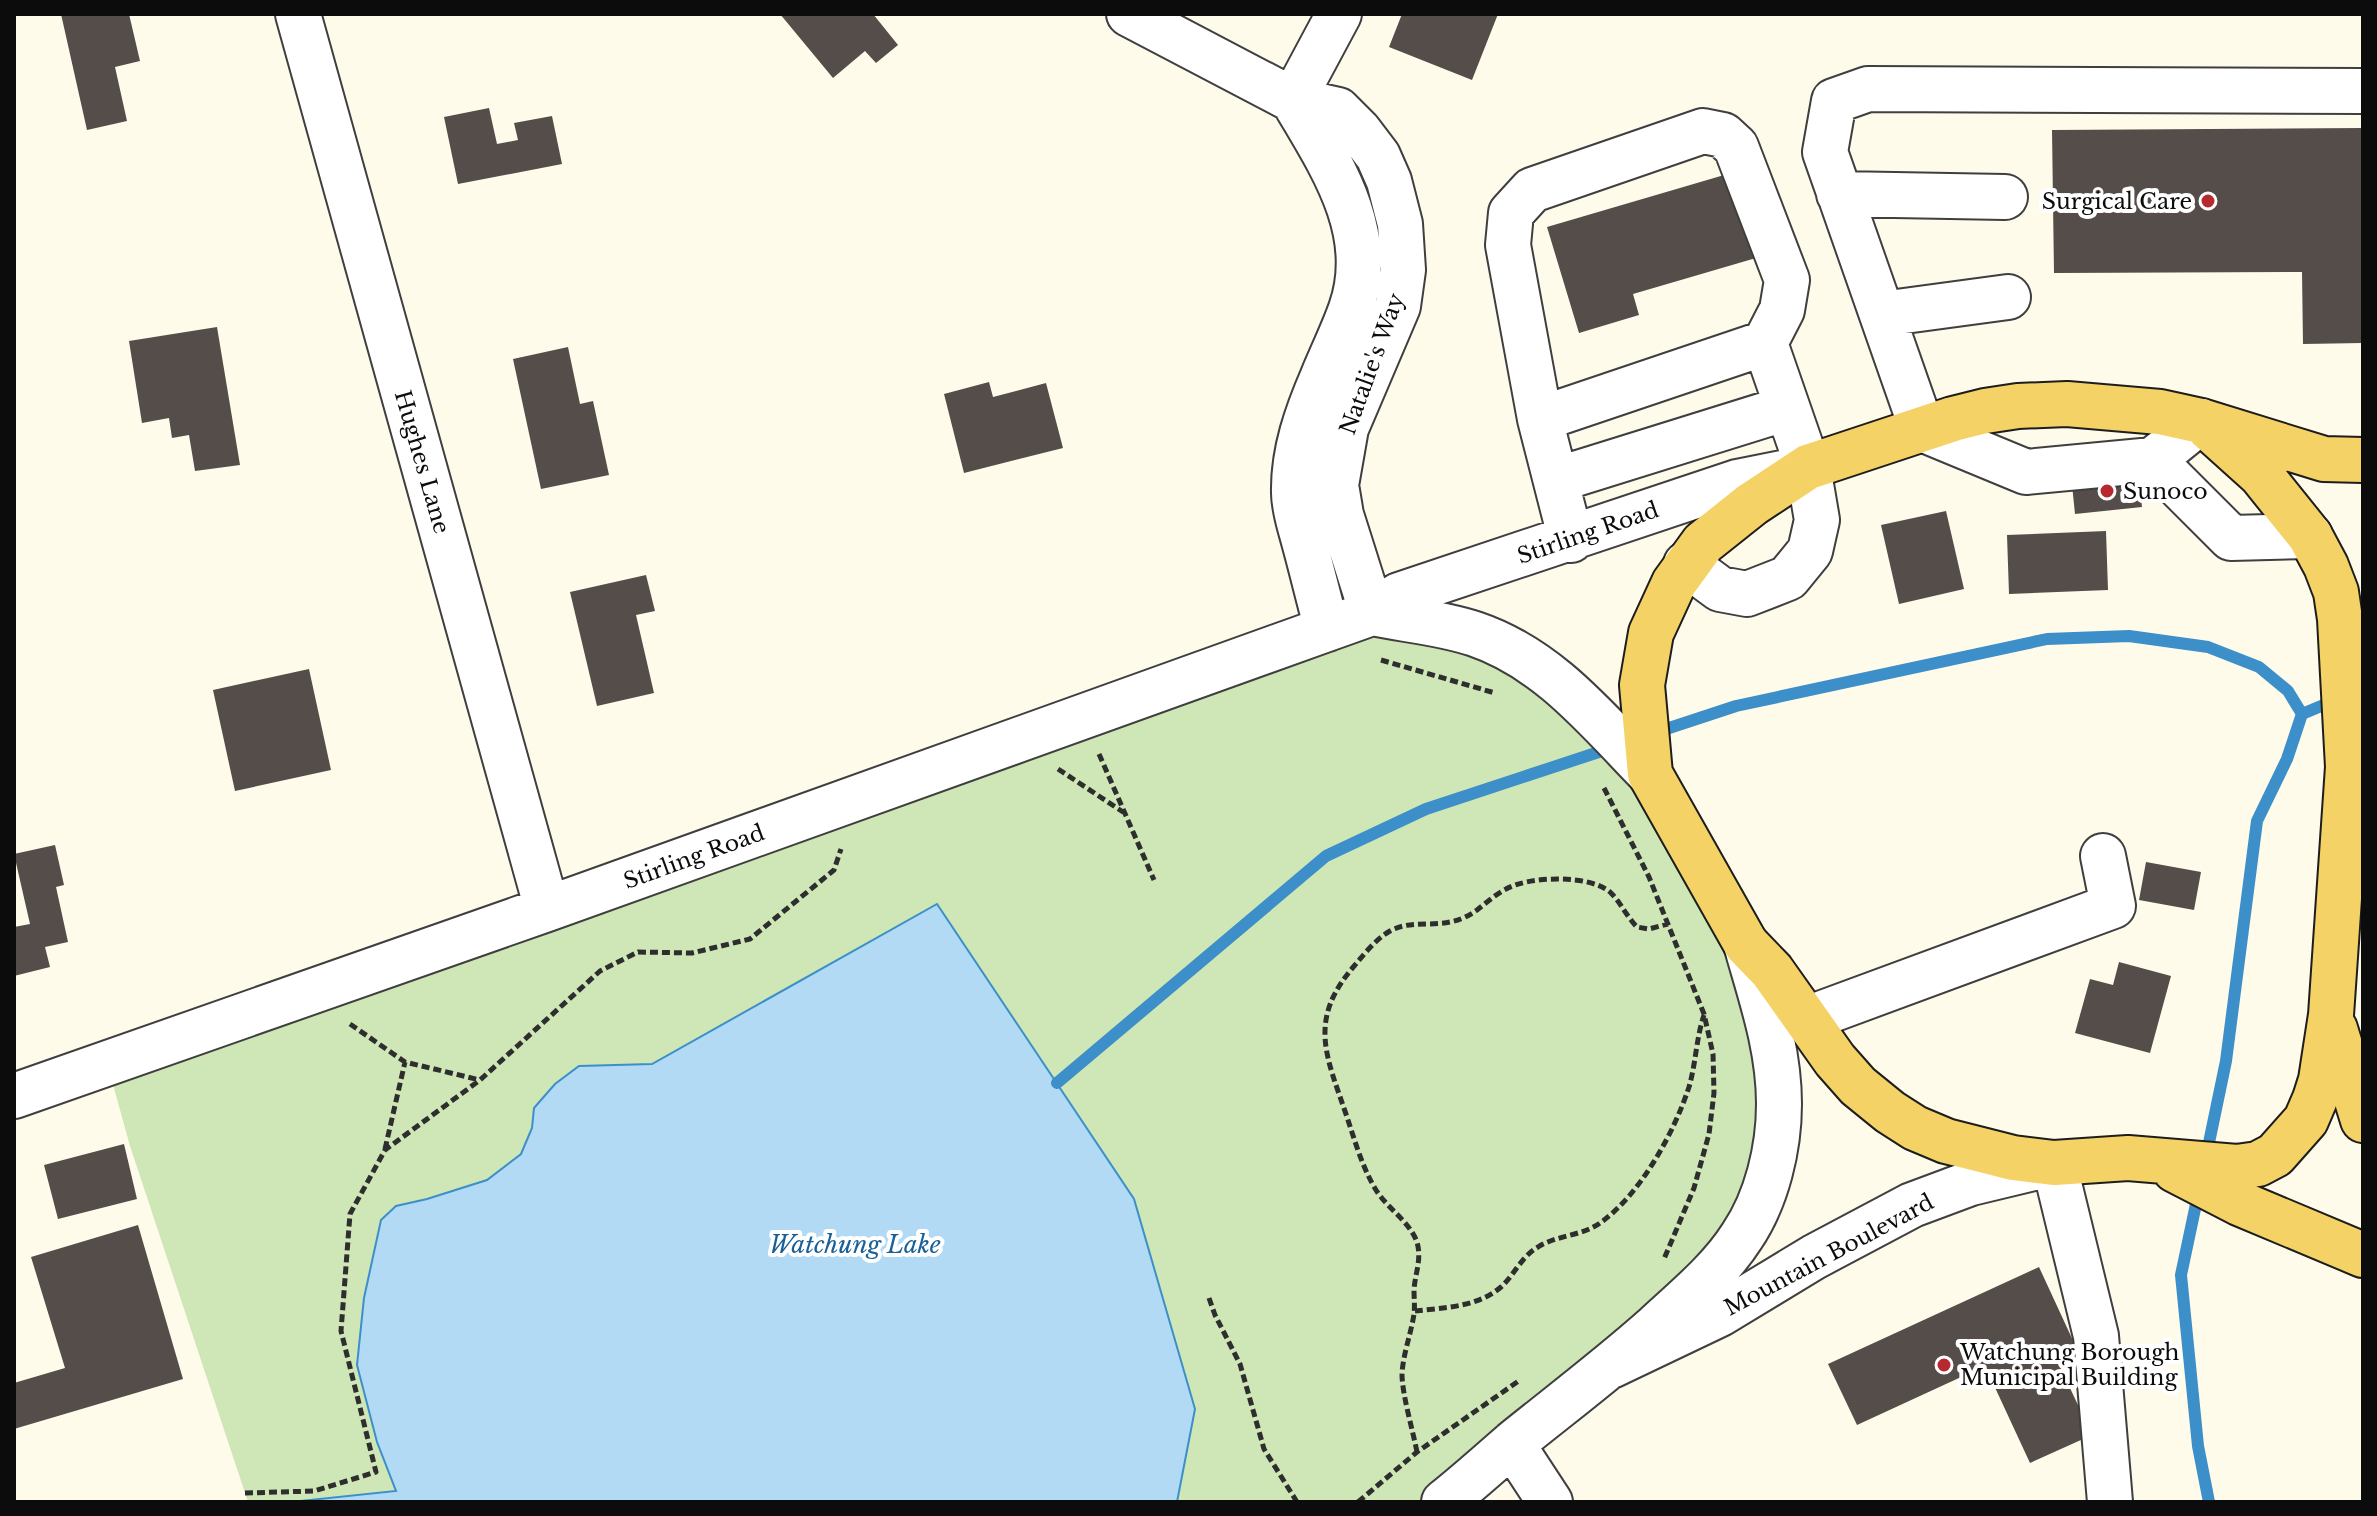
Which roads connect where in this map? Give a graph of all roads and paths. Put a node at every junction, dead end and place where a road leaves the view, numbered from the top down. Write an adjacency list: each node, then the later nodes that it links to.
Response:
1 (298, 14): 38 (street, Hughes Lane)
2 (1129, 14): 5 (street)
3 (1339, 14): 5 (street)
4 (2363, 91): 6 (street)
5 (1293, 100): 23 (street, Natalie's Way); 24 (street, Natalie's Way)
6 (1839, 194): 7 (street); 9 (street)
7 (2005, 197)
8 (2008, 297): 9 (street)
9 (1882, 314): 14 (street)
10 (1765, 343): 11 (street); 12 (street); 12 (street)
11 (1787, 408): 17 (street); 18 (street)
12 (1540, 419): 18 (street)
13 (2201, 421): 14 (main road); 15 (street); 16 (main road); 19 (main road)
14 (1922, 429): 15 (street); 17 (main road)
15 (2153, 460): 19 (street)
16 (2363, 460)
17 (1808, 467): 20 (street, Stirling Road); 22 (main road); 22 (street)
18 (1556, 480): 20 (street)
19 (2310, 536): 33 (main road)
20 (1571, 540): 21 (street, Stirling Road)
21 (1496, 564): 23 (street, Stirling Road); 25 (street)
22 (1686, 564): 31 (main road)
23 (1372, 613): 24 (street, Stirling Road); 25 (street)
24 (1327, 629): 38 (street, Stirling Road)
25 (1496, 643): 31 (street)
26 (1372, 658): 28 (path)
27 (2363, 687): 33 (main road)
28 (1509, 697)
29 (1096, 749): 34 (path)
30 (1050, 763): 34 (path)
31 (1650, 774): 40 (main road)
32 (1603, 788): 39 (path)
33 (2350, 802): 43 (main road)
34 (1124, 813): 37 (path)
35 (842, 844): 46 (path)
36 (2103, 856): 44 (street)
37 (1154, 880)
38 (547, 909): 41 (street, Stirling Road)
39 (1668, 924): 42 (path); 55 (path)
40 (1746, 944): 44 (main road); 56 (street, Mountain Boulevard)
41 (306, 994): 45 (path); 47 (street, Stirling Road)
42 (1704, 1014): 53 (path); 55 (path)
43 (2331, 1015): 48 (main road); 51 (main road)
44 (1804, 1020): 50 (main road)
45 (405, 1062): 46 (path); 49 (path)
46 (480, 1080): 49 (path)
47 (14, 1096)
48 (2363, 1120)
49 (385, 1150): 60 (path)
50 (2054, 1163): 51 (main road); 56 (street, Mountain Boulevard); 65 (street)
51 (2238, 1185): 52 (main road)
52 (2363, 1255)
53 (1659, 1268)
54 (1209, 1298): 61 (path)
55 (1415, 1311): 59 (path)
56 (1611, 1366): 58 (street, Mountain Boulevard)
57 (1532, 1371): 59 (path)
58 (1512, 1444): 63 (street, Mountain Boulevard); 64 (street)
59 (1417, 1452): 62 (path)
60 (245, 1493)
61 (1297, 1502)
62 (1358, 1502)
63 (1444, 1502)
64 (1550, 1502)
65 (2110, 1502)

